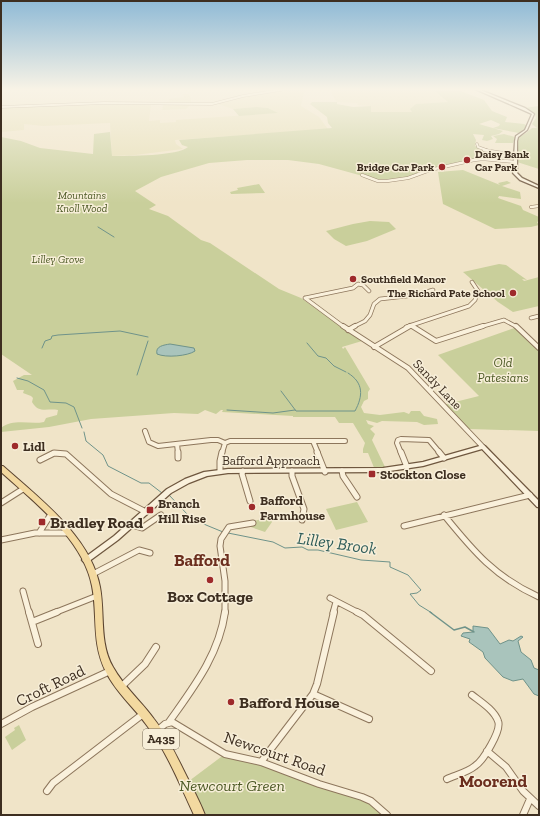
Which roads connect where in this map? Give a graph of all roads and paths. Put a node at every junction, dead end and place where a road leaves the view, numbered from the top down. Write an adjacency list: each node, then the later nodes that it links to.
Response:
1 (527, 127): 3 (street)
2 (477, 144): 3 (street)
3 (515, 155): 4 (street)
4 (515, 162): 5 (street); 6 (street)
5 (362, 175)
6 (539, 187)
7 (539, 206): 8 (street)
8 (531, 207)
9 (472, 282): 14 (street)
10 (433, 290): 15 (street)
11 (369, 291): 15 (street, Sandy Lane)
12 (539, 316): 13 (street)
13 (531, 318)
14 (412, 326): 16 (street); 17 (street)
15 (348, 330): 16 (street, Sandy Lane)
16 (374, 347): 23 (street, Sandy Lane)
17 (539, 348)
18 (145, 431): 22 (street)
19 (345, 440): 20 (street)
20 (313, 441): 21 (street); 32 (street)
21 (225, 443): 22 (street); 29 (street)
22 (177, 444): 24 (street)
23 (483, 447): 25 (street, Bafford Approach); 35 (street, Sandy Lane)
24 (178, 458)
25 (444, 458): 27 (street, Bafford Approach); 27 (street)
26 (40, 460): 40 (street)
27 (406, 467): 33 (street, Bafford Approach)
28 (1, 468): 34 (main road, A435)
29 (220, 471): 30 (street, Bafford Approach); 40 (street, Bafford Approach)
30 (243, 471): 31 (street, Bafford Approach); 37 (street)
31 (292, 471): 32 (street, Bafford Approach); 44 (street)
32 (325, 472): 33 (street, Bafford Approach)
33 (342, 472): 36 (street)
34 (23, 489): 38 (street); 41 (main road, A435)
35 (530, 495): 39 (street, Sandy Lane); 43 (street)
36 (357, 497)
37 (250, 501)
38 (1, 503)
39 (539, 505)
40 (146, 512): 46 (street, Bafford Approach)
41 (51, 514): 48 (street); 49 (main road, A435)
42 (161, 515): 46 (street)
43 (444, 515): 47 (street); 56 (street)
44 (302, 520)
45 (253, 523): 69 (street)
46 (132, 525): 52 (street, Bafford Approach)
47 (404, 526)
48 (39, 533): 49 (street); 50 (street)
49 (68, 533): 52 (main road, A435)
50 (1, 540)
51 (150, 553): 53 (street)
52 (86, 560): 53 (main road, A435)
53 (93, 574): 55 (main road, A435)
54 (23, 591): 59 (street)
55 (97, 596): 59 (street); 62 (main road, A435)
56 (539, 597)
57 (330, 598): 58 (street)
58 (336, 602): 63 (street); 65 (street)
59 (32, 622): 60 (street)
60 (38, 644)
61 (156, 647): 64 (street)
62 (110, 671): 64 (main road, A435); 70 (street, Croft Road)
63 (431, 671)
64 (122, 686): 67 (main road, A435)
65 (313, 694): 68 (street); 73 (street)
66 (472, 695): 72 (street)
67 (144, 713): 71 (main road, A435); 75 (street)
68 (369, 719)
69 (169, 722): 71 (street); 73 (street, Newcourt Road)
70 (1, 724)
71 (157, 731): 78 (main road, A435)
72 (487, 751): 74 (street); 76 (street)
73 (261, 762): 79 (street, Newcourt Road)
74 (447, 779)
75 (46, 791)
76 (530, 798): 77 (street); 80 (street)
77 (539, 806)
78 (200, 815)
79 (387, 815)
80 (523, 815)

